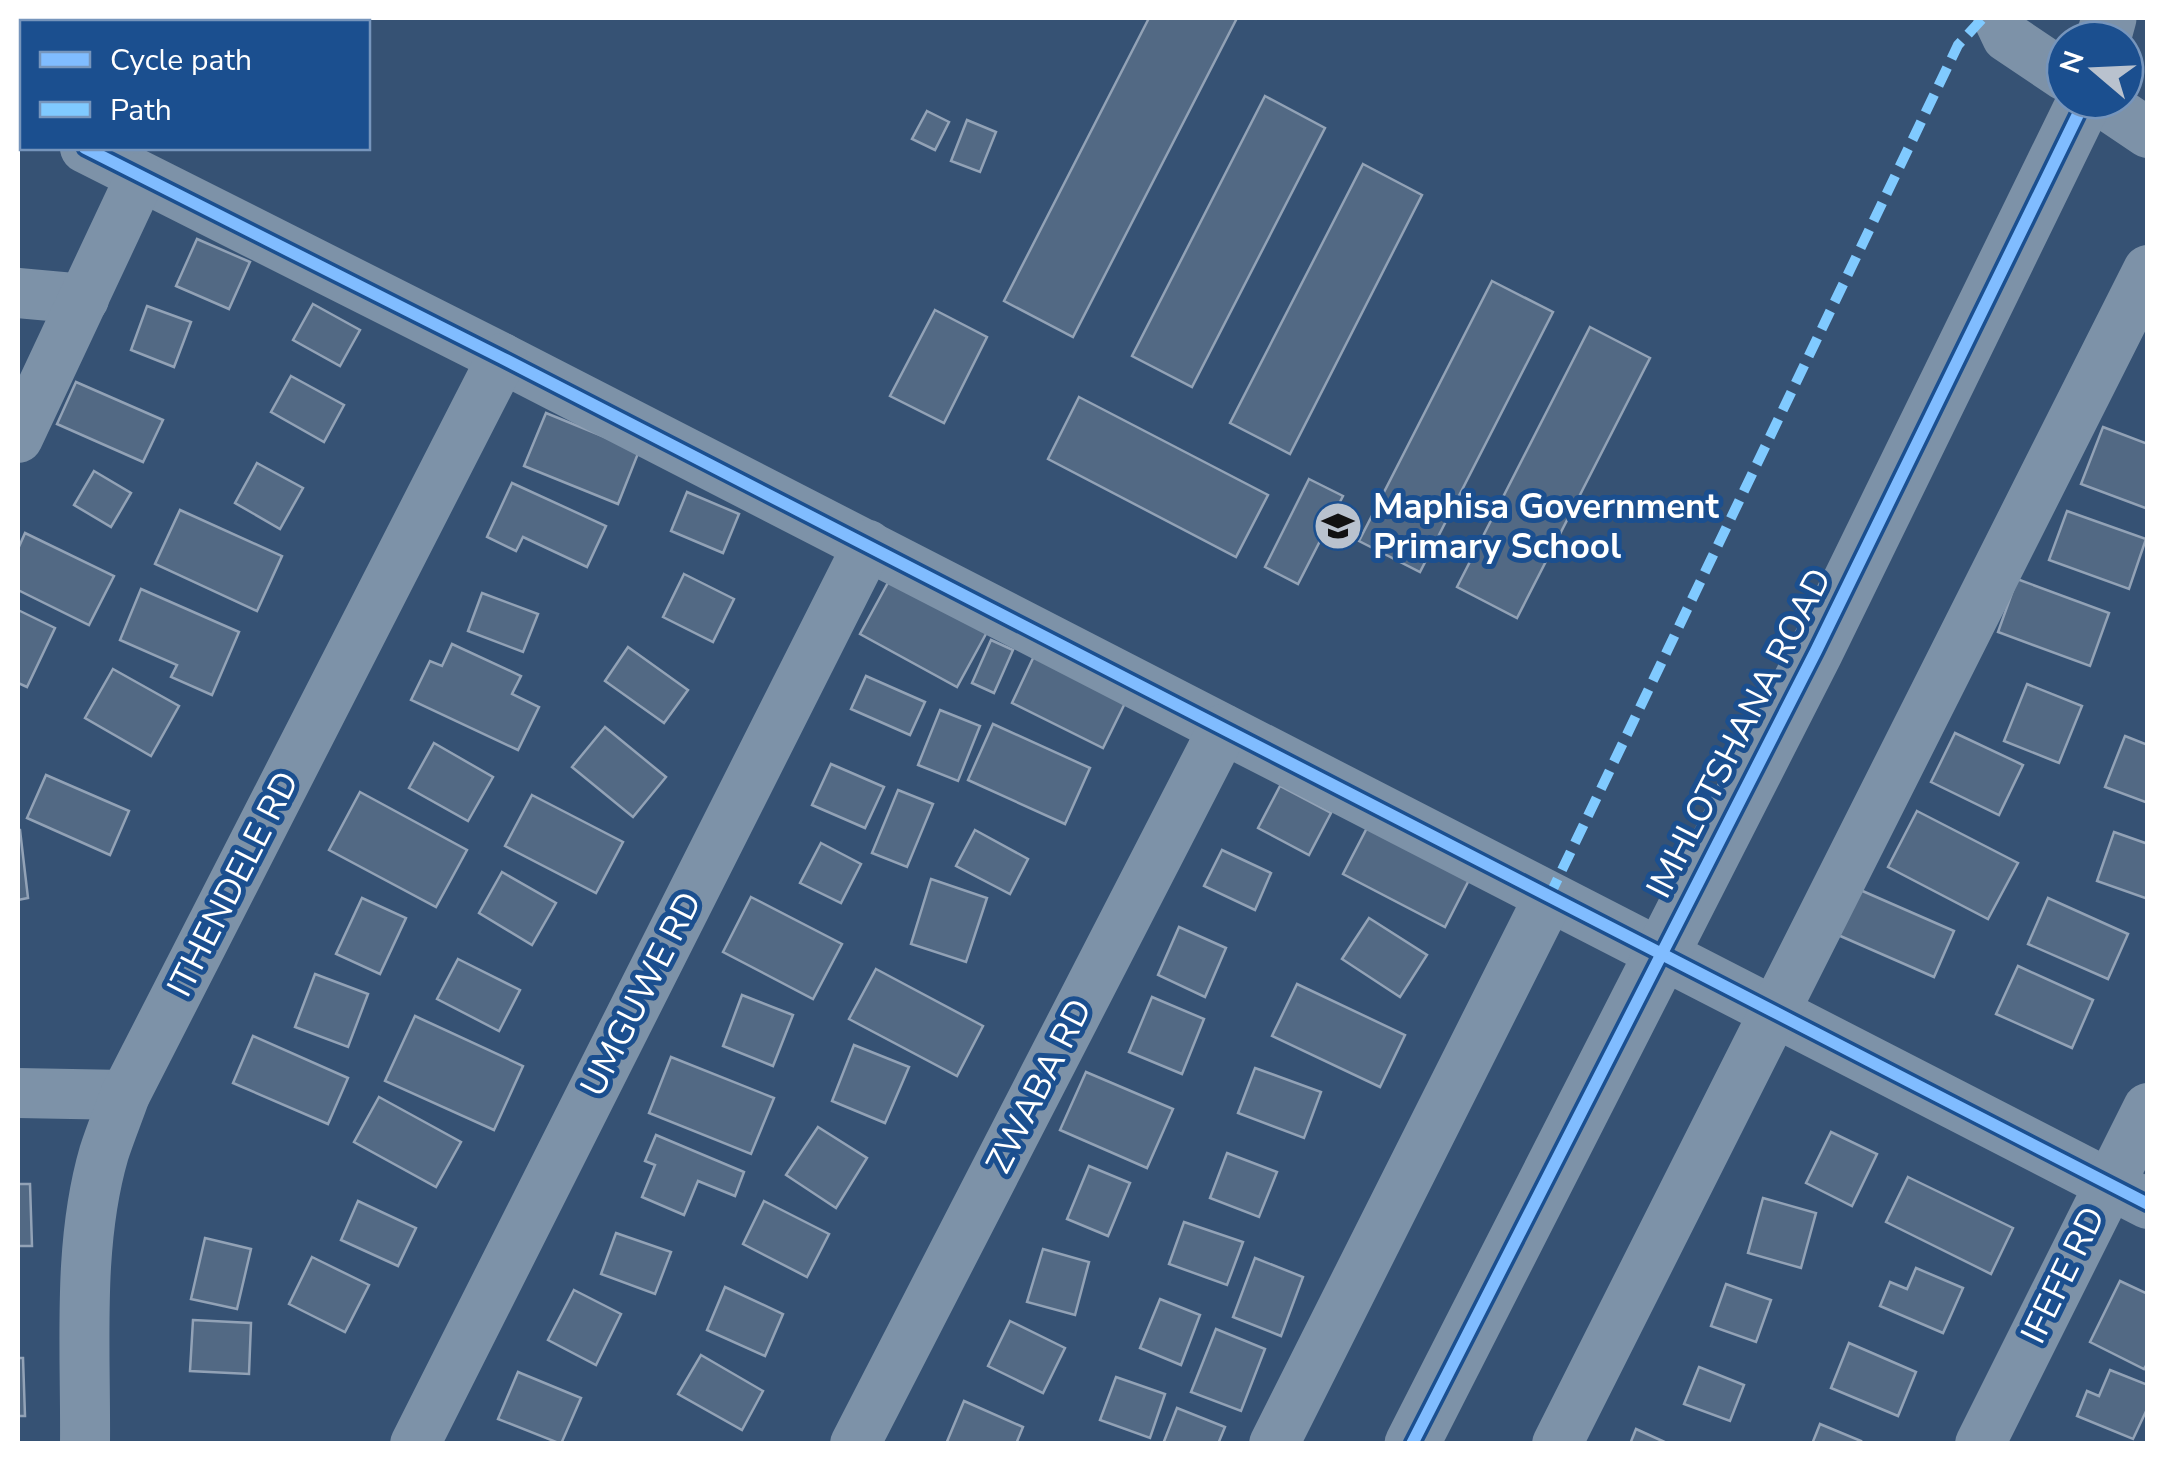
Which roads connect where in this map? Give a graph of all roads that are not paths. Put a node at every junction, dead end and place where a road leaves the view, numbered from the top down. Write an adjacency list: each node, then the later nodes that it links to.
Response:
1 (1998, 18): 2 (street)
2 (2045, 63)
3 (2075, 120): 14 (street, IMHLOTSHANA ROAD)
4 (89, 150): 5 (street)
5 (140, 178): 8 (street); 9 (street)
6 (2148, 270): 15 (street)
7 (18, 293): 8 (street)
8 (84, 299): 10 (street)
9 (502, 358): 11 (street); 17 (street, ITHENDELE RD)
10 (18, 438)
11 (868, 546): 12 (street); 21 (street, UMGUWE RD)
12 (1223, 730): 13 (street); 22 (street, ZWABA RD)
13 (1549, 897): 14 (street); 23 (street)
14 (1661, 954): 15 (street); 24 (street, IMHLOTSHANA ROAD)
15 (1773, 1012): 19 (street); 25 (street)
16 (18, 1093): 17 (street)
17 (125, 1096): 20 (street, ITHENDELE RD)
18 (2148, 1108): 19 (street, IFEFE RD)
19 (2128, 1194): 26 (street, IFEFE RD)
20 (85, 1444)
21 (415, 1444)
22 (855, 1444)
23 (1274, 1444)
24 (1412, 1444)
25 (1557, 1444)
26 (1980, 1444)

